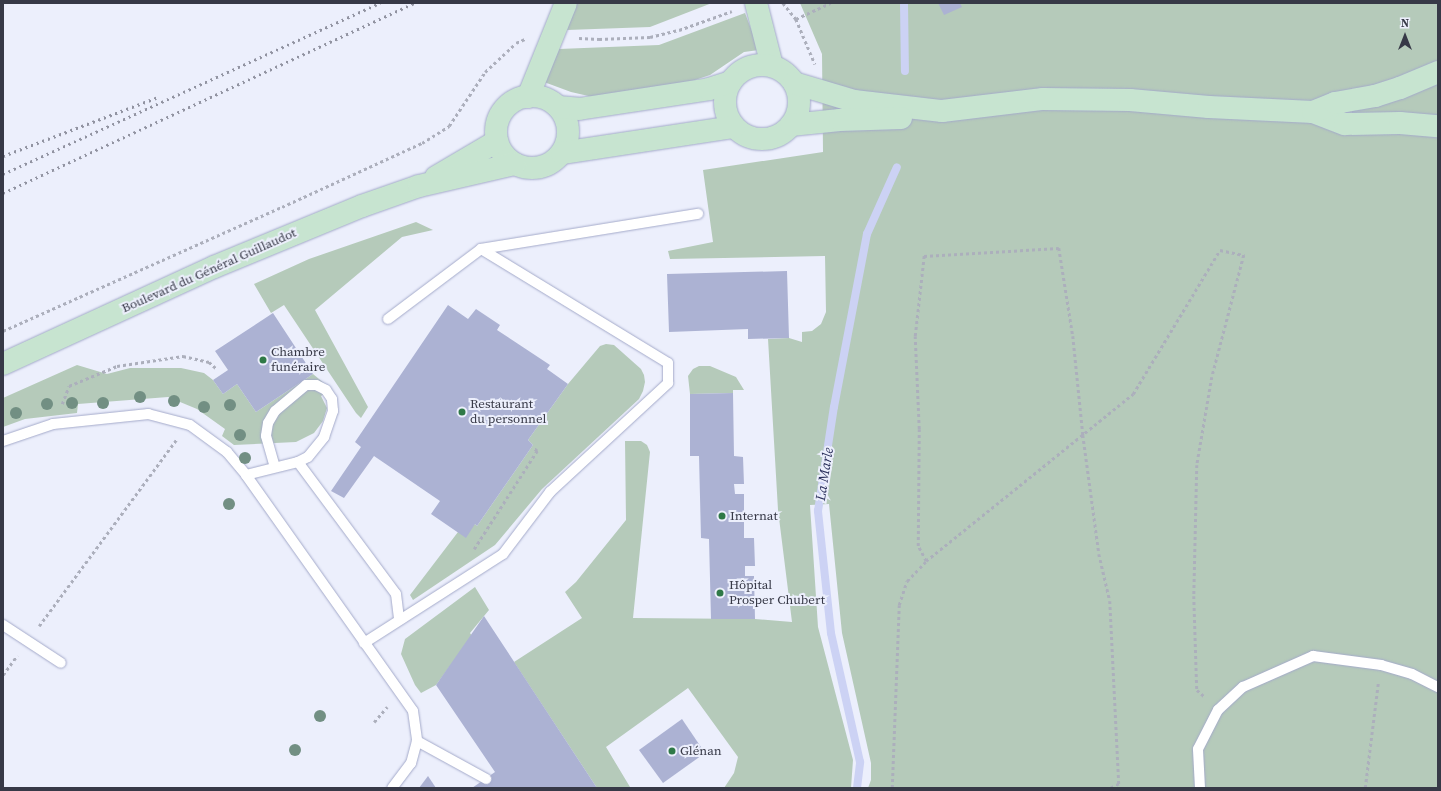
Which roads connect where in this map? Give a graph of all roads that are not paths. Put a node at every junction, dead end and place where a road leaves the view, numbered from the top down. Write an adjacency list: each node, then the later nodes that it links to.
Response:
1 (566, 3): 7 (street)
2 (756, 3): 3 (street)
3 (772, 66): 5 (street); 6 (street)
4 (1438, 72): 10 (street)
5 (731, 82): 8 (street); 13 (street)
6 (794, 83): 9 (street); 11 (street)
7 (528, 97): 8 (street); 14 (street)
8 (558, 107): 15 (street)
9 (942, 111): 10 (street); 11 (street)
10 (1313, 112): 12 (street)
11 (791, 125): 13 (street)
12 (1438, 126)
13 (734, 127): 15 (street)
14 (497, 141): 16 (street); 17 (street, Boulevard du Général Guillaudot)
15 (562, 153): 16 (street)
16 (514, 164): 17 (street, Boulevard du Général Guillaudot)
17 (419, 186): 21 (street, Boulevard du Général Guillaudot)
18 (698, 214): 19 (lane)
19 (481, 249): 20 (lane); 26 (lane)
20 (388, 319)
21 (3, 364)
22 (3, 441): 25 (lane)
23 (298, 462): 24 (lane); 24 (lane); 26 (lane)
24 (275, 467): 25 (lane)
25 (246, 475): 28 (lane)
26 (400, 620): 28 (lane)
27 (3, 624): 29 (lane)
28 (364, 643): 31 (lane)
29 (62, 663)
30 (1438, 687): 34 (lane)
31 (417, 741): 32 (lane); 33 (lane)
32 (486, 779)
33 (392, 788)
34 (1200, 788)

